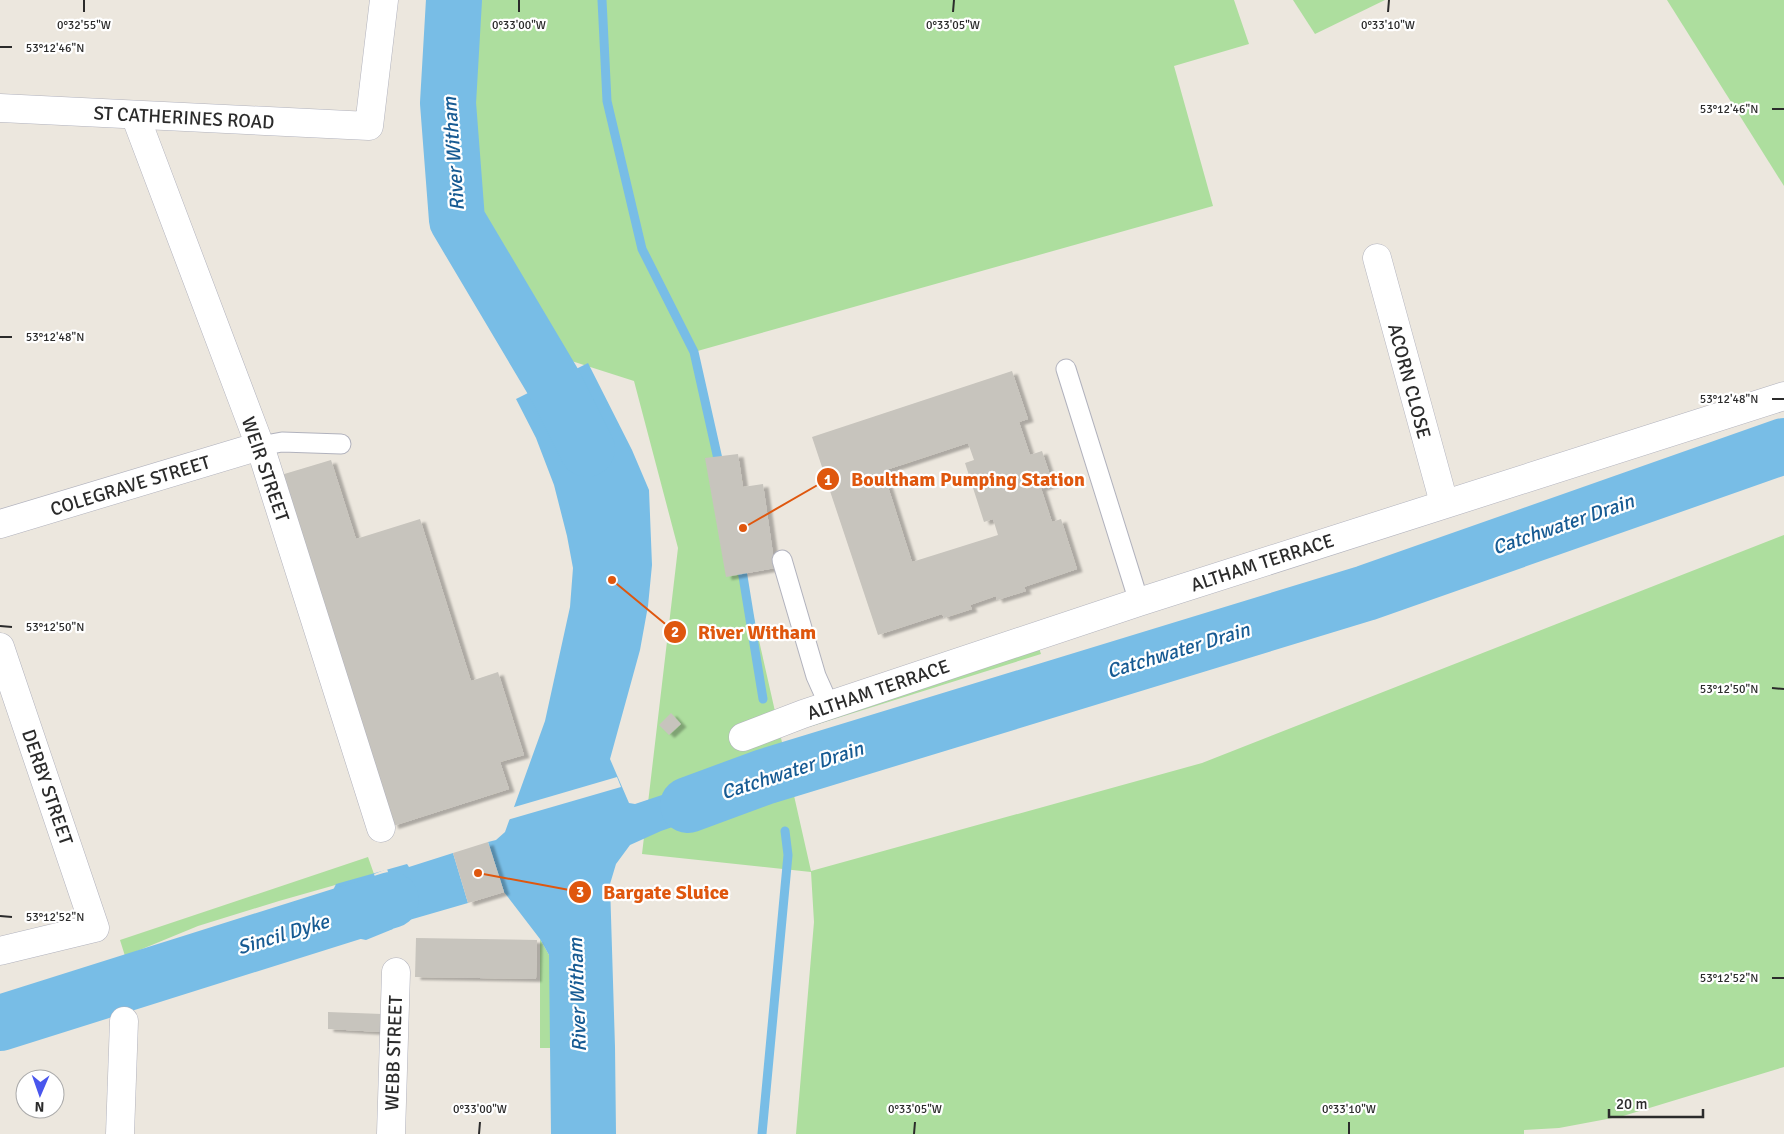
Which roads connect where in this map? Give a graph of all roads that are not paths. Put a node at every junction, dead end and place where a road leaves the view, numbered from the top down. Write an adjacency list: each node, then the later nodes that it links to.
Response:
1 (384, 0): 3 (street, ST CATHERINES ROAD)
2 (0, 108): 3 (street, ST CATHERINES ROAD)
3 (135, 115): 8 (street, WEIR STREET)
4 (1377, 258): 9 (street, ACORN CLOSE)
5 (1066, 369): 12 (lane)
6 (1784, 396): 9 (street, ALTHAM TERRACE)
7 (341, 444): 8 (lane)
8 (260, 446): 10 (street, COLEGRAVE STREET); 16 (street, WEIR STREET)
9 (1444, 503): 12 (street, ALTHAM TERRACE)
10 (0, 524)
11 (782, 560): 14 (lane)
12 (1139, 602): 14 (street, ALTHAM TERRACE)
13 (0, 647): 17 (street, DERBY STREET)
14 (829, 705): 15 (street, ALTHAM TERRACE)
15 (743, 737)
16 (381, 828)
17 (0, 951)
18 (396, 972): 21 (street, WEBB STREET)
19 (124, 1021): 20 (street)
20 (120, 1134)
21 (390, 1134)

